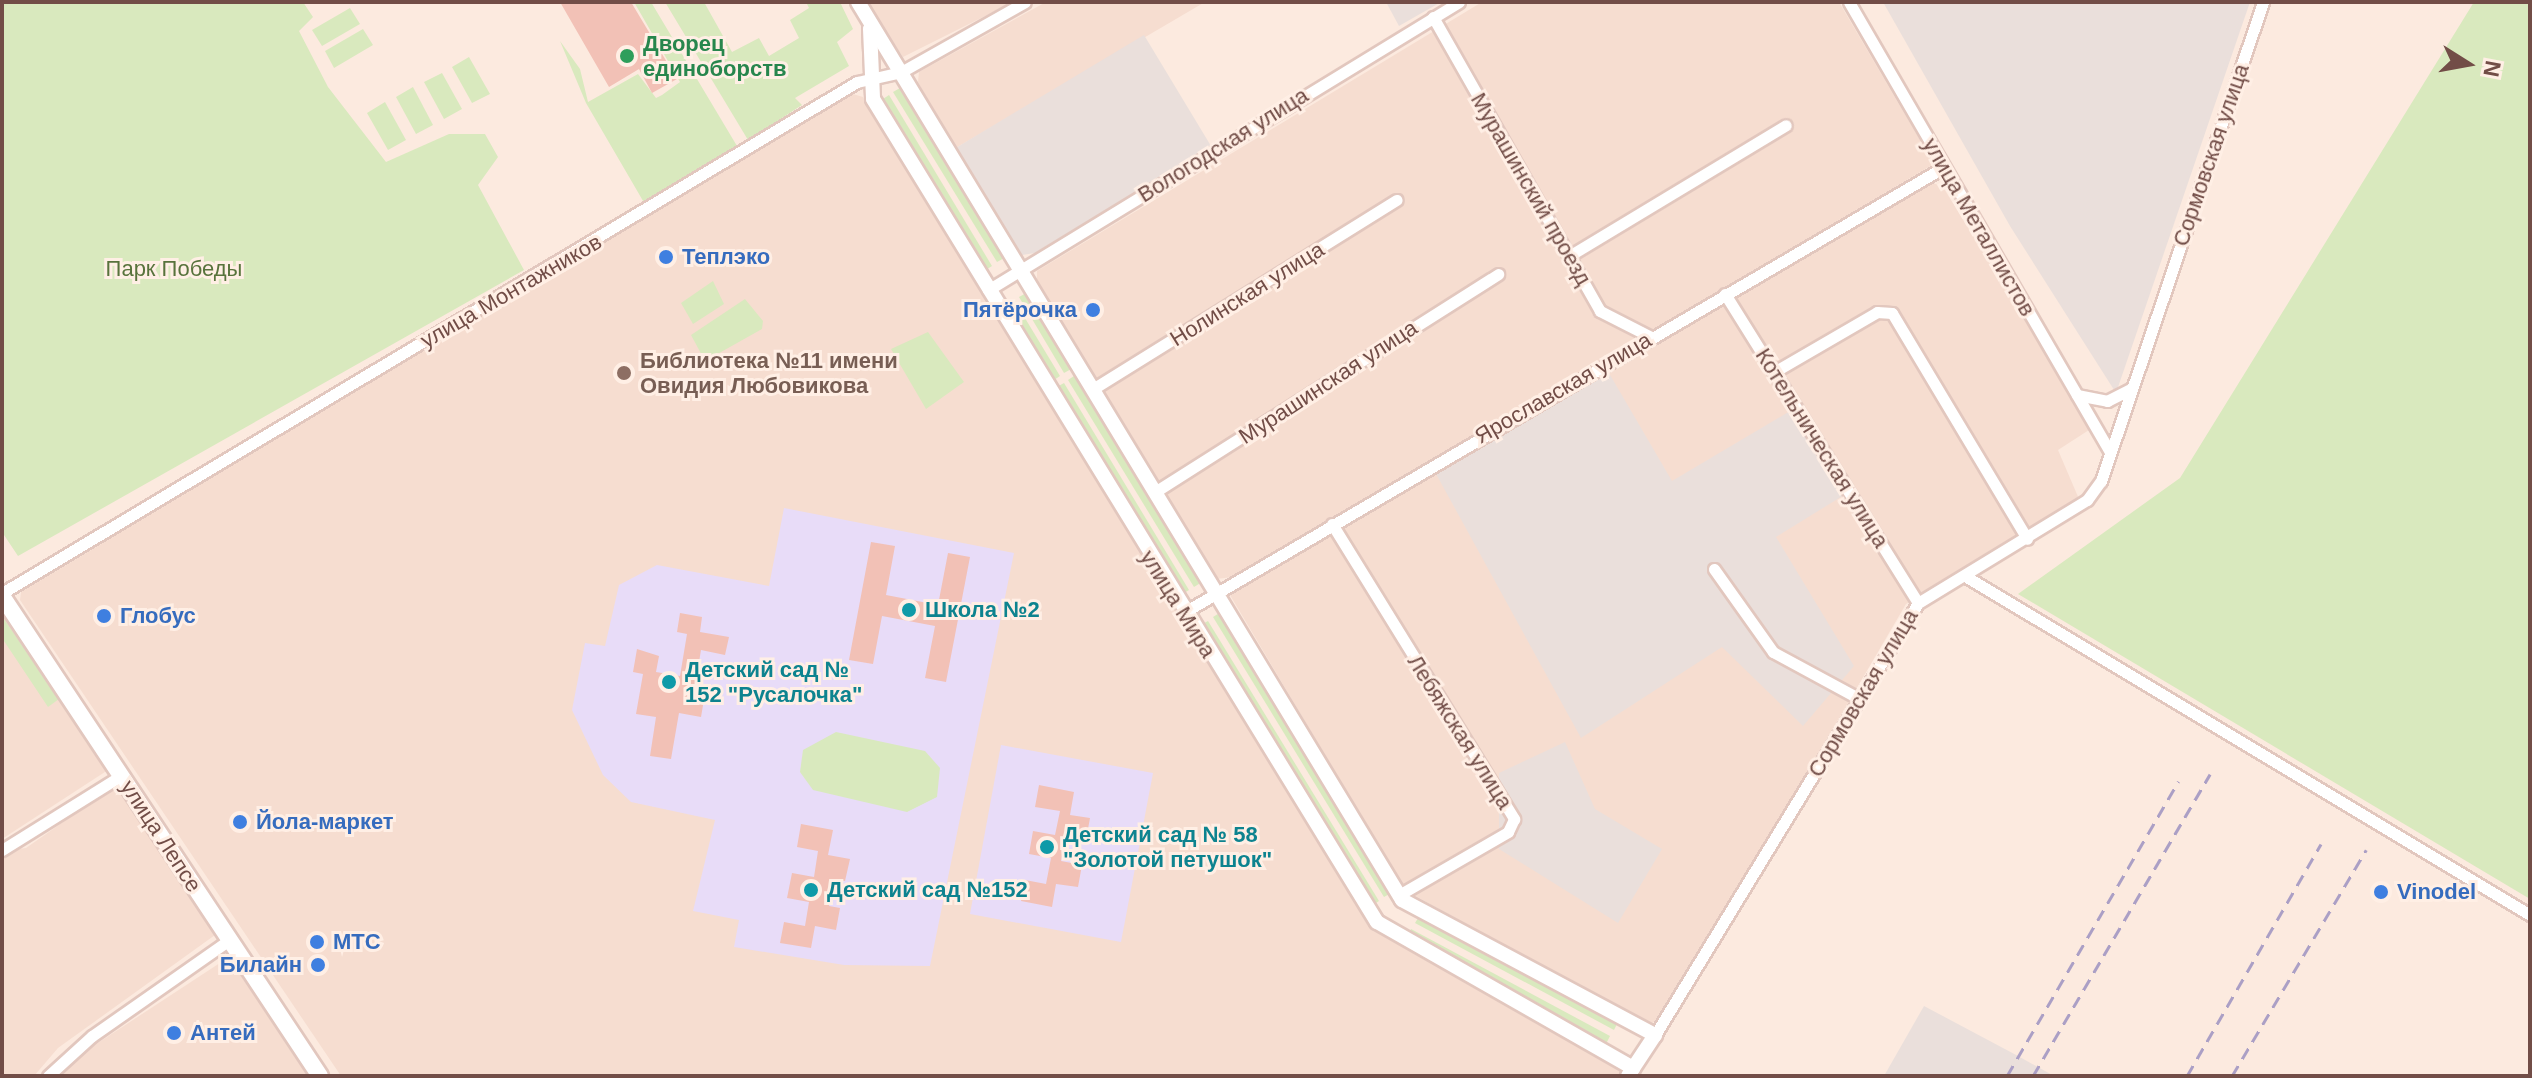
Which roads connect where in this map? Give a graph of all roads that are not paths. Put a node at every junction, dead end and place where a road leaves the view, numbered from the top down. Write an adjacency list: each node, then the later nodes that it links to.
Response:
1 (858, 2): 7 (street, улица Мира)
2 (1025, 2): 8 (street, улица Монтажников)
3 (1459, 2): 6 (street, Вологодская улица)
4 (1849, 2): 11 (street, улица Металлистов)
5 (2263, 2): 21 (street, Сормовская улица)
6 (1433, 17): 13 (street, Мурашинский проезд); 14 (street, Вологодская улица)
7 (868, 20): 8 (street, улица Мира); 9 (street, улица Мира)
8 (901, 72): 9 (street, улица Монтажников); 14 (street, улица Мира)
9 (868, 78): 16 (street, улица Мира); 30 (street, улица Монтажников)
10 (1786, 125): 13 (street)
11 (1944, 167): 17 (street, Ярославская улица); 22 (street, улица Металлистов)
12 (1397, 200): 20 (street, Нолинская улица)
13 (1569, 256): 18 (street, Мурашинский проезд)
14 (1023, 268): 16 (street, Вологодская улица); 20 (street, улица Мира)
15 (1498, 274): 24 (street, Мурашинская улица)
16 (988, 290): 32 (street, улица Мира)
17 (1725, 294): 18 (street, Ярославская улица); 19 (street, Котельническая улица)
18 (1651, 337): 25 (street, Ярославская улица)
19 (1774, 372): 26 (street); 31 (street, Котельническая улица)
20 (1096, 387): 24 (street, улица Мира)
21 (2132, 388): 22 (street); 23 (street, Сормовская улица)
22 (2077, 395): 23 (street, улица Металлистов)
23 (2110, 452): 26 (street, Сормовская улица)
24 (1158, 490): 29 (street, улица Мира)
25 (1332, 524): 29 (street, Ярославская улица); 36 (street, Лебяжская улица)
26 (2027, 539): 28 (street, Сормовская улица)
27 (1714, 569): 33 (street)
28 (1965, 576): 31 (street, Сормовская улица); 37 (street)
29 (1218, 592): 32 (street, Ярославская улица); 36 (street, улица Мира)
30 (2, 594): 34 (main road, улица Лепсе)
31 (1918, 603): 33 (street, Сормовская улица)
32 (1183, 613): 40 (street, улица Мира)
33 (1860, 699): 39 (street, Сормовская улица)
34 (122, 775): 35 (street); 38 (main road, улица Лепсе)
35 (2, 850)
36 (1399, 895): 39 (street)
37 (2530, 915)
38 (229, 940): 41 (street); 42 (main road, улица Лепсе)
39 (1655, 1035): 40 (street, Сормовская улица)
40 (1630, 1072)
41 (48, 1076)
42 (320, 1076)

